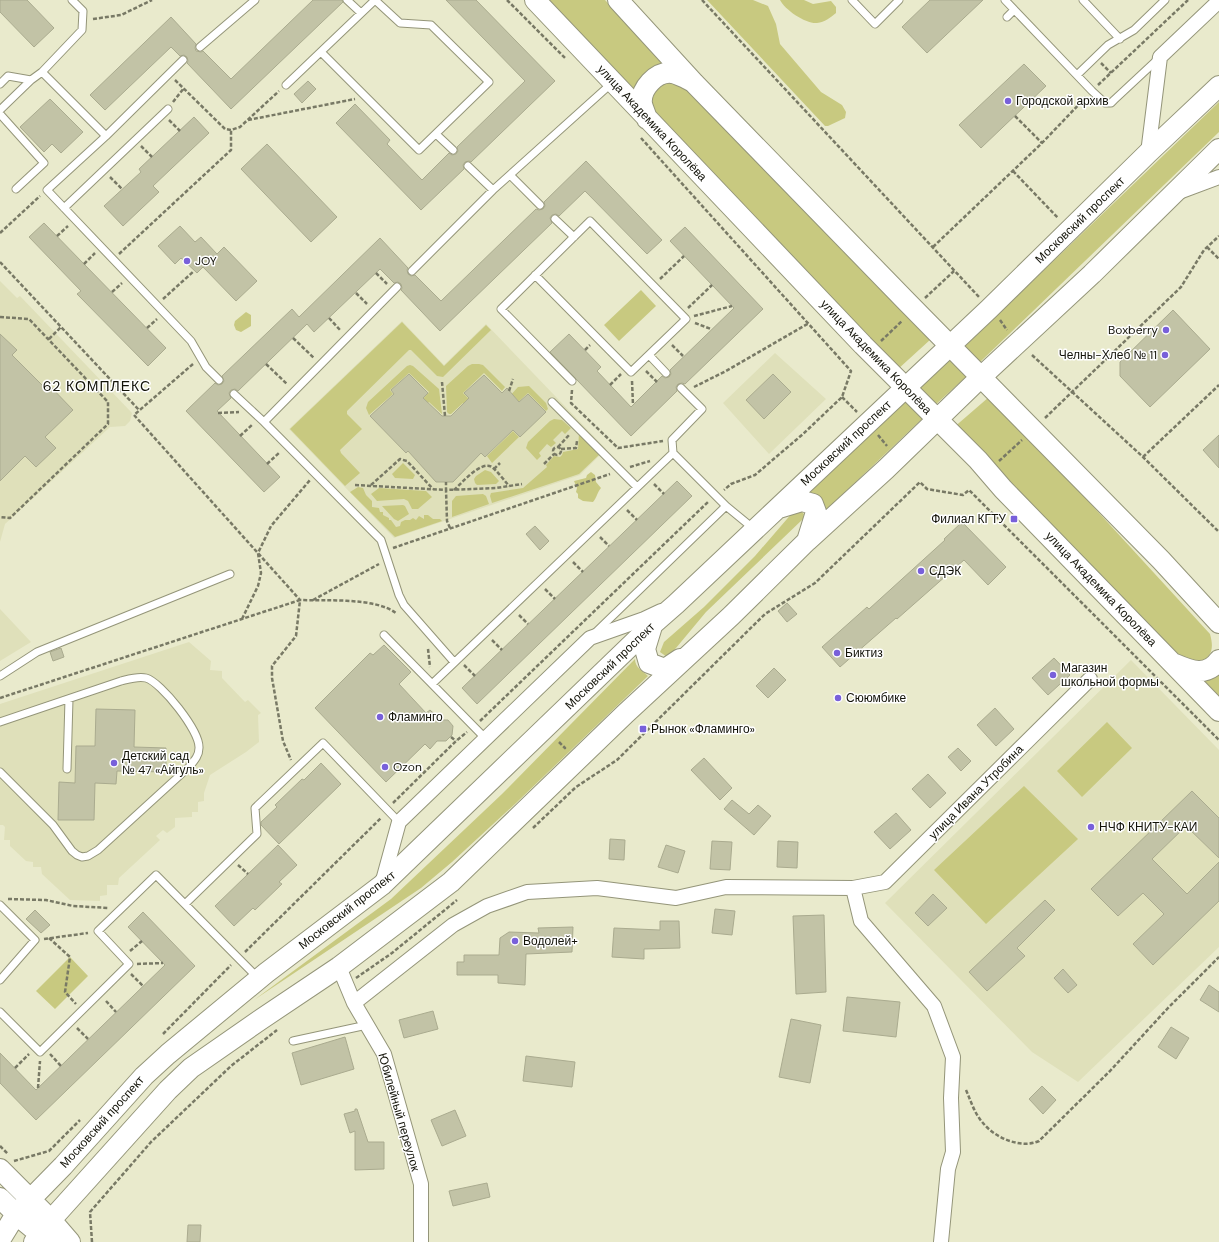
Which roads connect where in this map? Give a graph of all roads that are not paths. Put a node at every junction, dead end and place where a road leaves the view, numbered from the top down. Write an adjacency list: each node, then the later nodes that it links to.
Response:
1 (72, 0): 20 (lane)
2 (255, 0): 16 (lane)
3 (347, 0): 13 (lane)
4 (535, 0): 23 (main road, улица Академика Королёва)
5 (618, 0): 24 (main road)
6 (852, 0): 7 (lane)
7 (899, 0)
8 (1004, 0): 12 (lane)
9 (1083, 0): 15 (lane)
10 (1165, 0): 15 (lane)
11 (1219, 1): 18 (street)
12 (1014, 10): 14 (lane); 21 (lane)
13 (361, 13): 17 (lane); 32 (lane)
14 (1007, 17)
15 (1120, 38): 21 (lane)
16 (200, 47)
17 (321, 52): 26 (lane); 32 (lane)
18 (1160, 57): 21 (lane); 36 (street)
19 (183, 60): 33 (lane)
20 (42, 72): 22 (lane); 33 (lane)
21 (1077, 75)
22 (31, 80): 25 (lane); 29 (lane)
23 (613, 82): 31 (main road, улица Академика Королёва); 38 (lane)
24 (694, 83): 31 (main road); 50 (main road)
25 (0, 84)
26 (286, 85)
27 (1219, 86): 36 (main road, Московский проспект)
28 (168, 109): 44 (lane)
29 (0, 110)
30 (0, 114): 40 (lane)
31 (642, 127): 56 (main road, улица Академика Королёва)
32 (436, 134): 35 (lane)
33 (106, 136): 44 (lane)
34 (1219, 149): 42 (main road)
35 (453, 150)
36 (1148, 153): 50 (main road, Московский проспект)
37 (468, 166): 41 (lane)
38 (510, 175): 41 (lane); 43 (lane)
39 (1219, 178): 42 (street)
40 (16, 189)
41 (493, 190): 47 (lane)
42 (1171, 195): 53 (main road)
43 (540, 205)
44 (64, 208): 54 (lane)
45 (555, 219): 46 (lane)
46 (574, 237): 48 (lane); 51 (lane)
47 (412, 272)
48 (535, 275): 51 (lane); 55 (lane)
49 (395, 289): 60 (lane)
50 (949, 345): 53 (main road); 56 (main road, Московский проспект)
51 (649, 355): 52 (lane)
52 (666, 373)
53 (981, 377): 61 (main road); 70 (main road)
54 (219, 380)
55 (572, 381)
56 (905, 387): 61 (main road, улица Академика Королёва); 65 (main road, Московский проспект)
57 (683, 390): 62 (lane)
58 (234, 394): 60 (lane)
59 (552, 402): 63 (lane)
60 (262, 420): 76 (lane)
61 (937, 420): 67 (main road); 77 (main road, улица Академика Королёва)
62 (673, 453): 63 (lane); 64 (lane)
63 (637, 487): 76 (lane)
64 (726, 506): 66 (lane); 73 (lane)
65 (776, 509): 66 (main road, Московский проспект); 67 (main road)
66 (754, 530): 69 (main road, Московский проспект)
67 (806, 542): 74 (main road)
68 (230, 574): 78 (lane)
69 (676, 604): 71 (main road, Московский проспект); 73 (street)
70 (1217, 621)
71 (652, 625): 74 (main road); 88 (main road, Московский проспект)
72 (384, 635): 80 (lane)
73 (590, 638): 84 (street)
74 (695, 650): 92 (main road)
75 (1219, 660): 77 (main road)
76 (454, 662): 80 (lane)
77 (1173, 663): 82 (main road, улица Академика Королёва)
78 (0, 676)
79 (1090, 679): 89 (street, улица Ивана Утробина)
80 (432, 684): 84 (lane)
81 (69, 699): 83 (lane); 85 (lane); 86 (lane)
82 (1219, 711)
83 (0, 722)
84 (486, 738): 87 (street)
85 (67, 769)
86 (0, 772)
87 (399, 822): 88 (street); 90 (lane)
88 (382, 885): 94 (main road, Московский проспект)
89 (853, 888): 95 (street, улица Ивана Утробина); 107 (street)
90 (185, 904): 94 (lane); 96 (lane)
91 (0, 905): 93 (lane)
92 (339, 967): 95 (street, Юбилейный переулок); 103 (main road)
93 (0, 980)
94 (259, 980): 101 (main road, Московский проспект)
95 (354, 1003): 97 (street, Юбилейный переулок)
96 (0, 1012)
97 (367, 1025): 98 (lane); 106 (street, Юбилейный переулок)
98 (293, 1040)
99 (0, 1169): 101 (main road)
100 (0, 1198): 102 (main road)
101 (30, 1200): 102 (main road, Московский проспект); 103 (main road)
102 (16, 1214): 103 (main road); 104 (main road, Московский проспект)
103 (45, 1235): 105 (main road)
104 (0, 1240)
105 (70, 1242)
106 (421, 1242)
107 (941, 1242)

